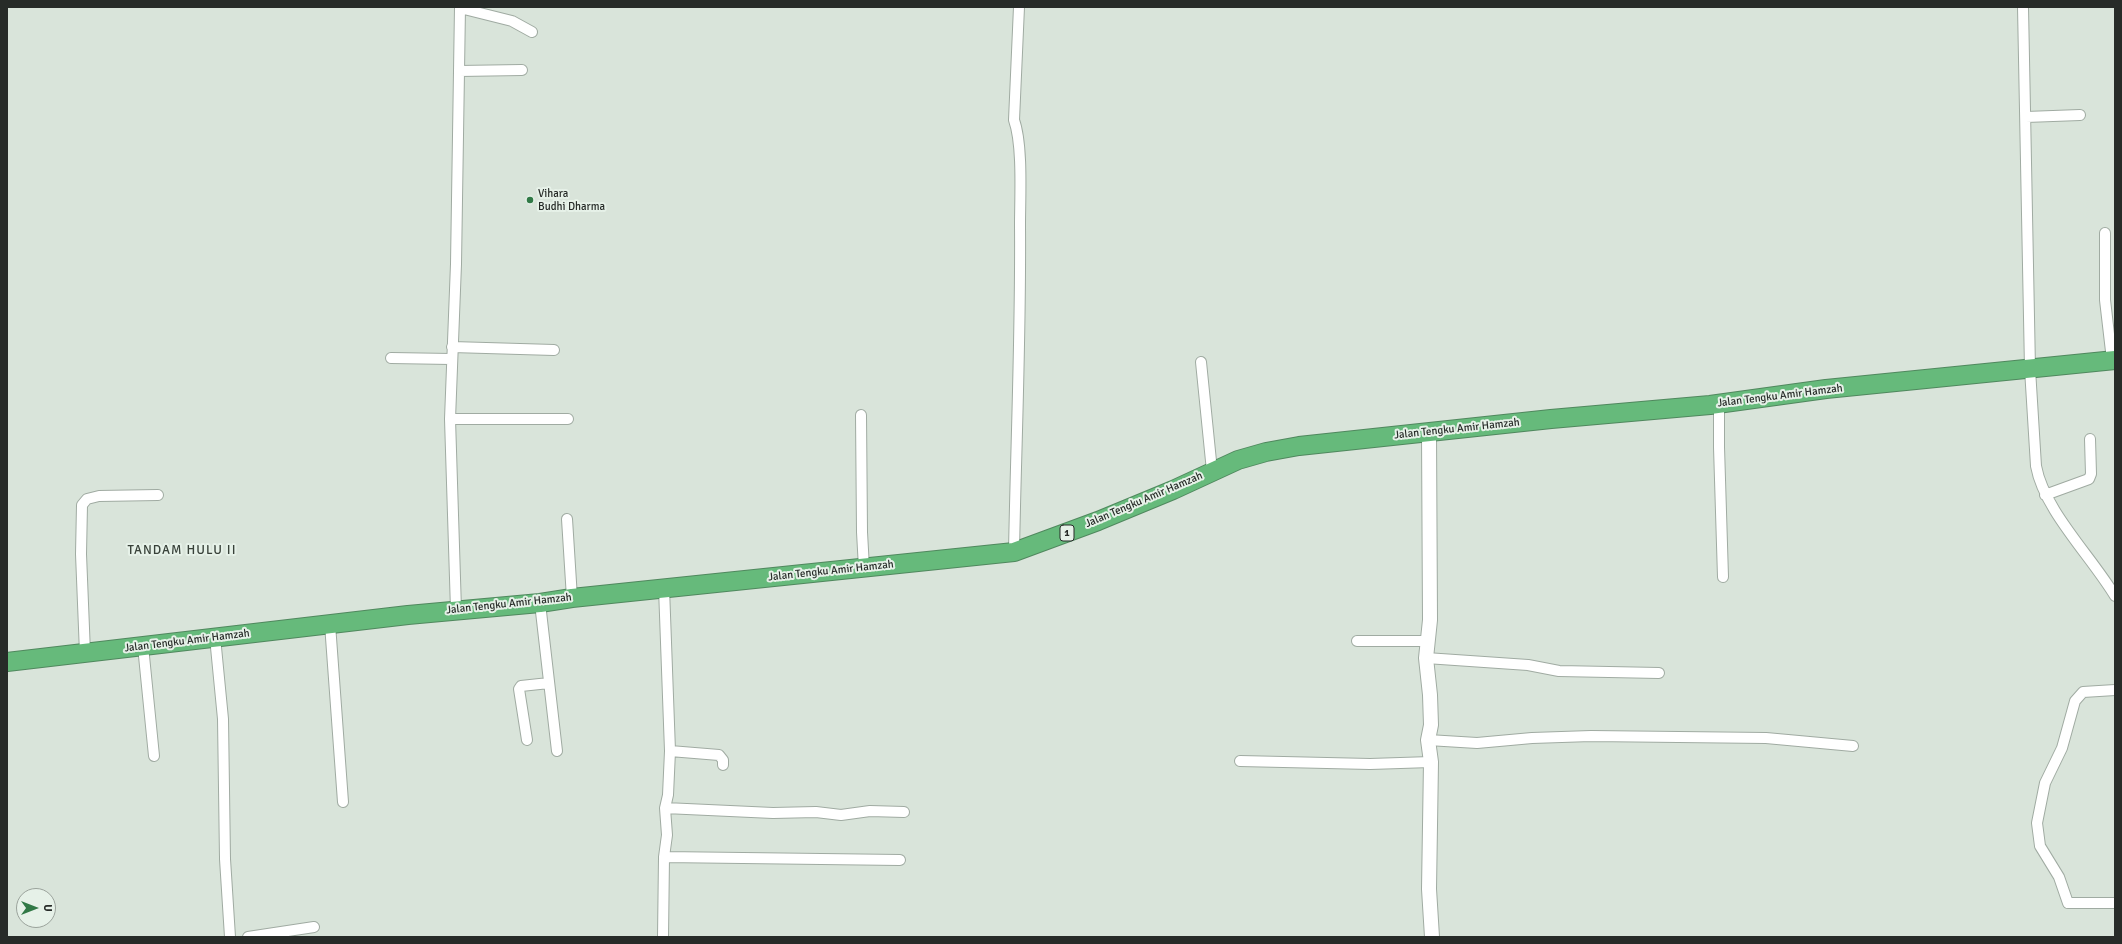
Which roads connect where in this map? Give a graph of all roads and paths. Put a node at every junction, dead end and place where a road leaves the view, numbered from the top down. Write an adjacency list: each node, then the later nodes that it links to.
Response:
1 (1018, 7): 27 (street)
2 (2023, 7): 8 (street)
3 (460, 8): 4 (street); 6 (street)
4 (532, 32)
5 (522, 70): 6 (street)
6 (459, 71): 10 (street)
7 (2080, 115): 8 (street)
8 (2026, 117): 16 (street)
9 (2105, 233): 14 (street)
10 (452, 347): 11 (street); 13 (street)
11 (554, 350)
12 (391, 358): 13 (street)
13 (451, 359): 19 (street)
14 (2114, 360): 16 (highway, Jalan Tengku Amir Hamzah / 1)
15 (1201, 362): 23 (street)
16 (2030, 369): 17 (highway, Jalan Tengku Amir Hamzah / 1); 25 (street)
17 (1719, 404): 21 (highway, Jalan Tengku Amir Hamzah / 1); 29 (street)
18 (861, 415): 28 (street)
19 (450, 419): 20 (street); 34 (street)
20 (568, 419)
21 (1429, 432): 23 (highway, Jalan Tengku Amir Hamzah / 1); 37 (street)
22 (2090, 438): 25 (street)
23 (1212, 471): 27 (highway, Jalan Tengku Amir Hamzah / 1)
24 (158, 495): 40 (street)
25 (2046, 498): 31 (street)
26 (567, 519): 32 (street)
27 (1014, 552): 28 (highway, Jalan Tengku Amir Hamzah / 1)
28 (864, 568): 30 (highway, Jalan Tengku Amir Hamzah / 1)
29 (1723, 577)
30 (664, 588): 32 (highway, Jalan Tengku Amir Hamzah / 1); 49 (street)
31 (2115, 596)
32 (572, 598): 33 (highway, Jalan Tengku Amir Hamzah / 1)
33 (540, 603): 34 (highway, Jalan Tengku Amir Hamzah / 1); 44 (street)
34 (456, 610): 35 (highway, Jalan Tengku Amir Hamzah / 1)
35 (330, 624): 36 (highway, Jalan Tengku Amir Hamzah / 1); 55 (street)
36 (215, 637): 39 (highway, Jalan Tengku Amir Hamzah / 1); 62 (street)
37 (1428, 641): 38 (street); 41 (street)
38 (1357, 642)
39 (142, 646): 40 (highway, Jalan Tengku Amir Hamzah / 1); 51 (street)
40 (85, 652): 42 (highway, Jalan Tengku Amir Hamzah / 1)
41 (1426, 658): 43 (street); 47 (street)
42 (7, 662)
43 (1659, 673)
44 (549, 683): 46 (street); 50 (street)
45 (2115, 690): 60 (street)
46 (527, 740)
47 (1428, 740): 48 (street); 53 (street)
48 (1853, 746)
49 (670, 750): 54 (street); 56 (street)
50 (557, 751)
51 (154, 756)
52 (1240, 761): 53 (street)
53 (1431, 762): 65 (street)
54 (723, 766)
55 (343, 802)
56 (665, 808): 57 (street); 58 (street)
57 (904, 812)
58 (664, 857): 59 (street); 64 (street)
59 (900, 860)
60 (2115, 903)
61 (314, 926): 63 (street)
62 (230, 937)
63 (248, 937)
64 (663, 937)
65 (1432, 937)

